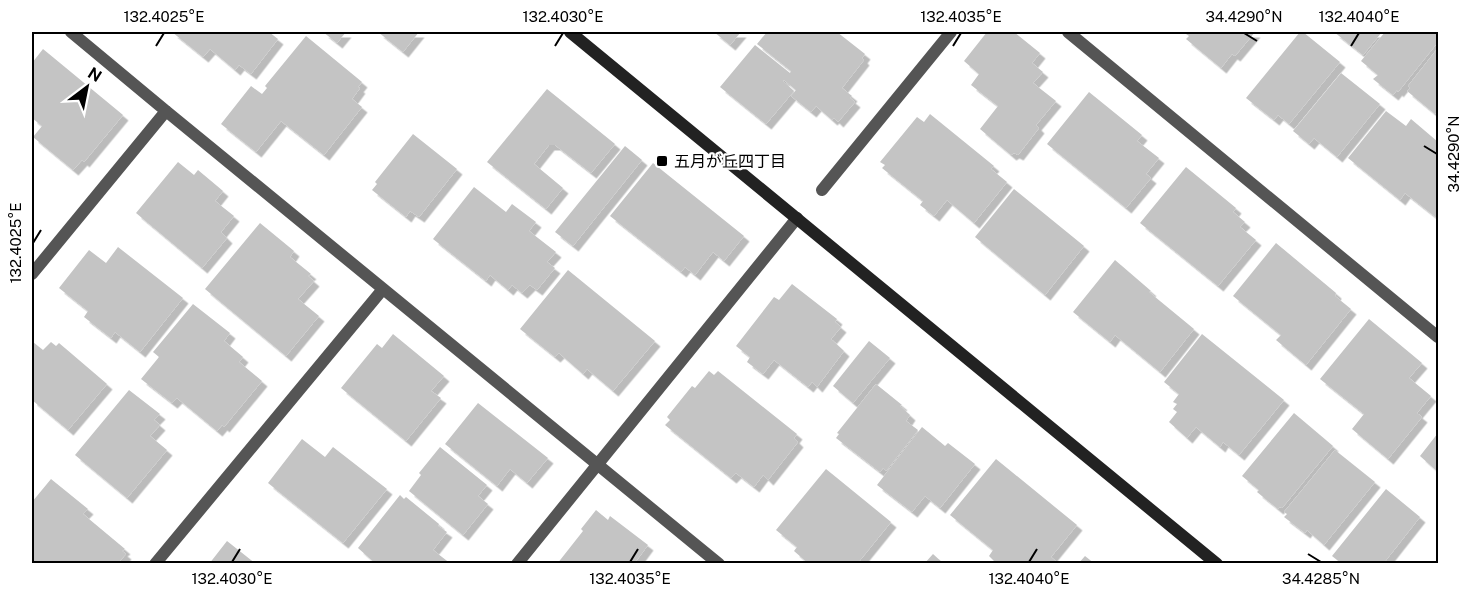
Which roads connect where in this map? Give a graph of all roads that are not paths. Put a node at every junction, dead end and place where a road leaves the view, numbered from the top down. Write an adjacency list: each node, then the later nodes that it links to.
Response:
1 (71, 32): 5 (street)
2 (570, 32): 7 (street)
3 (951, 32): 6 (street)
4 (1068, 32): 10 (street)
5 (166, 111): 8 (street); 9 (street)
6 (822, 190)
7 (797, 218): 11 (street); 15 (street)
8 (32, 274)
9 (383, 289): 11 (street); 12 (street)
10 (1438, 337)
11 (598, 465): 13 (street); 14 (street)
12 (155, 564)
13 (517, 564)
14 (719, 564)
15 (1216, 564)

